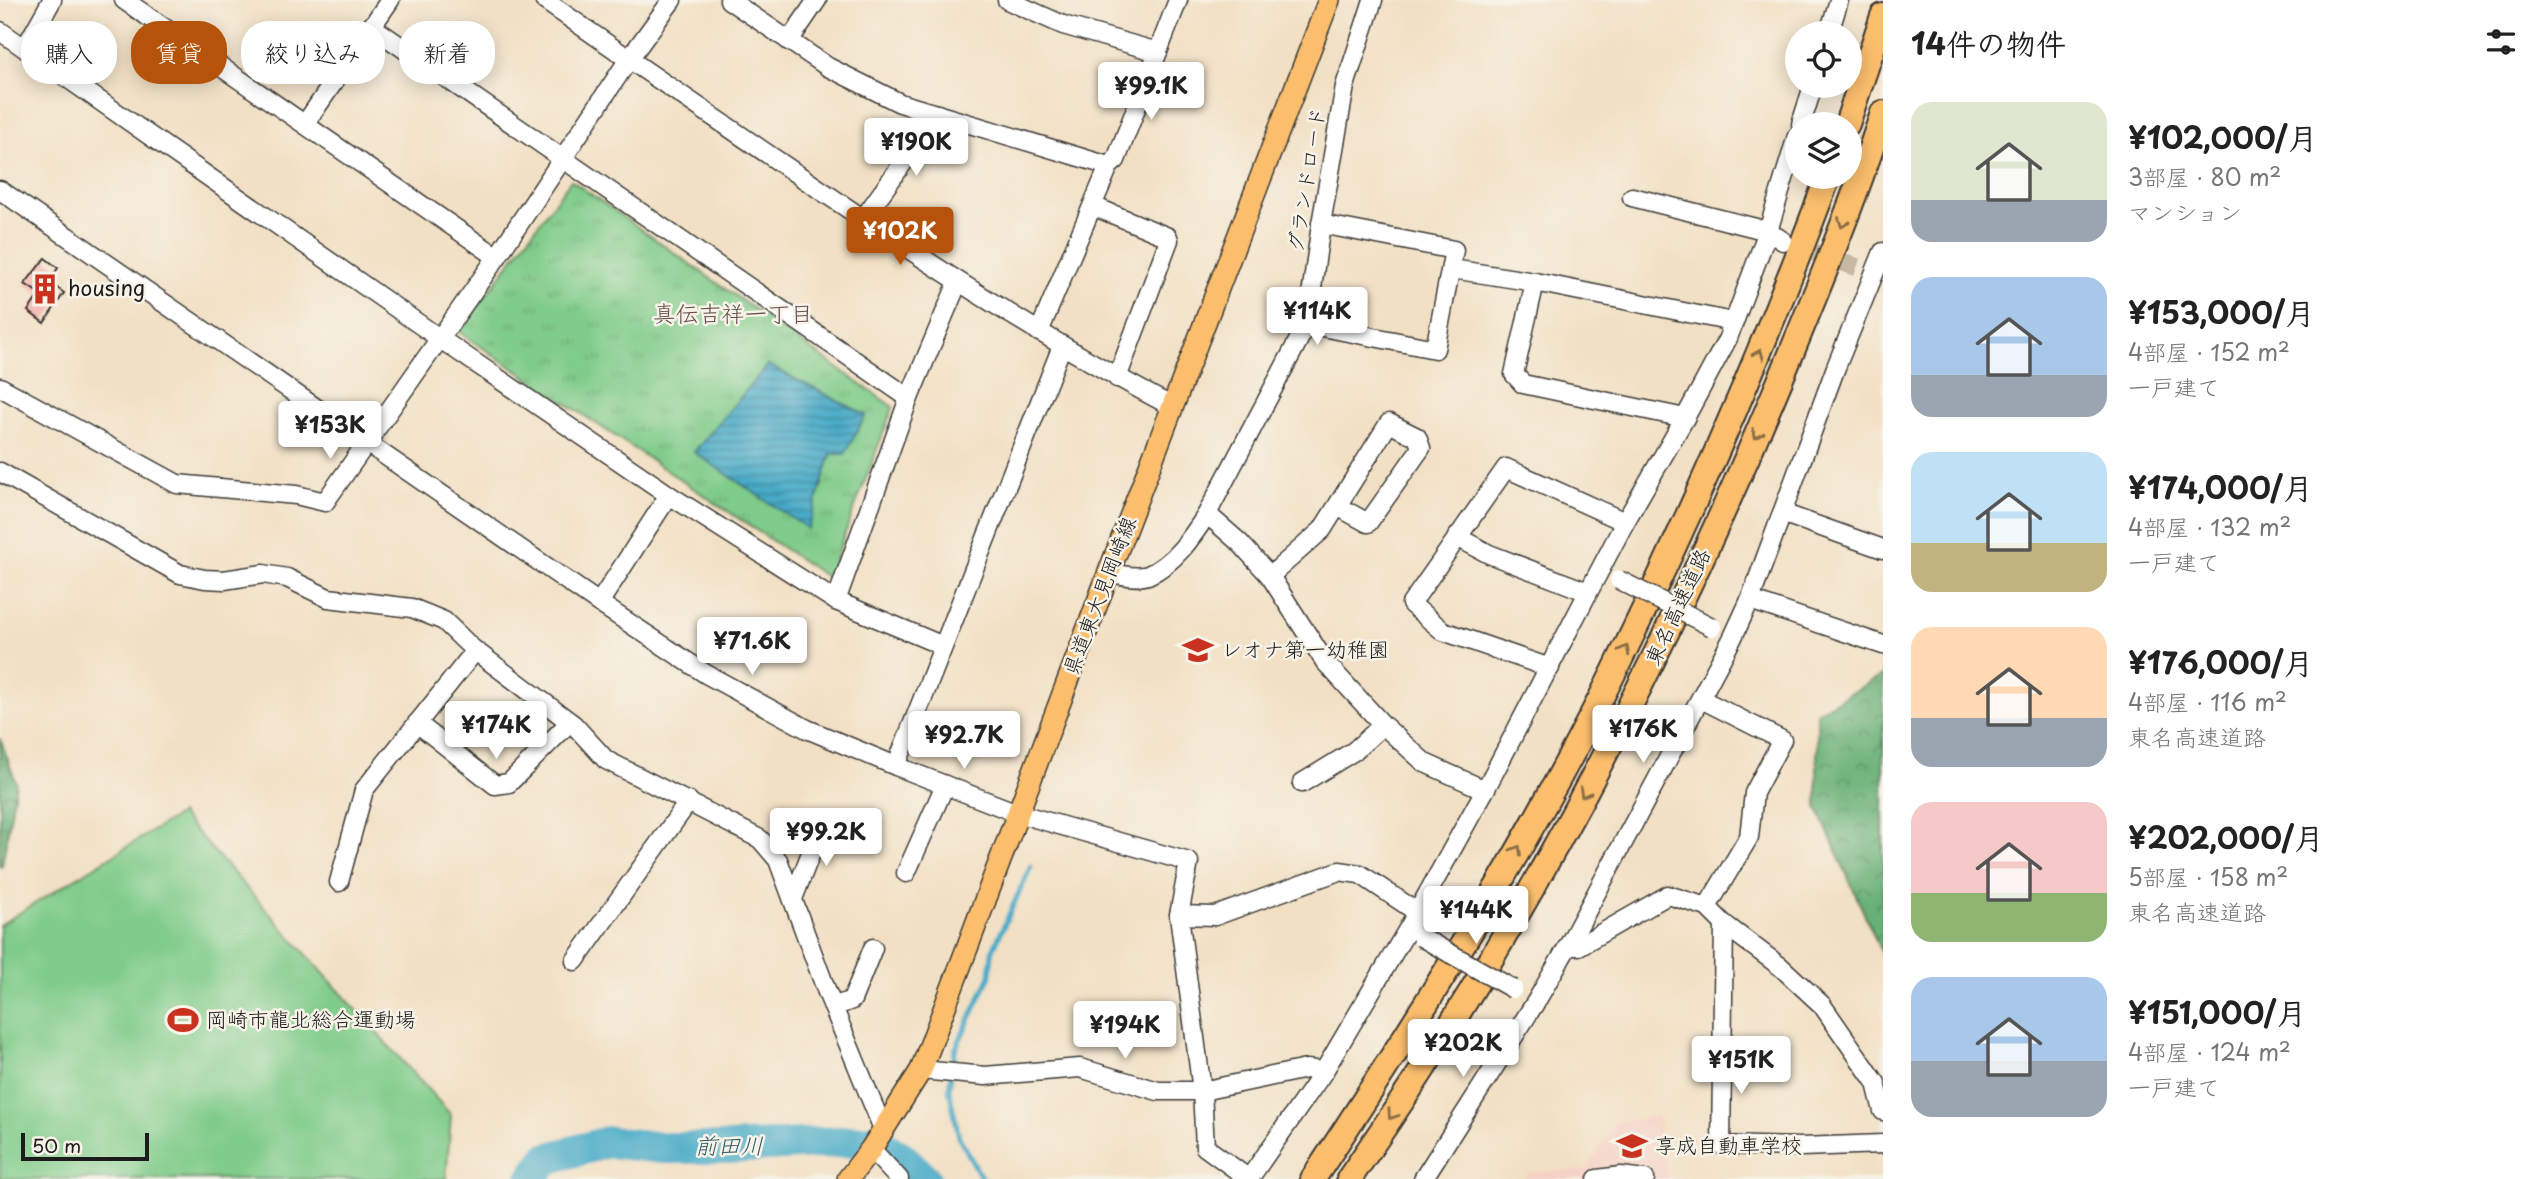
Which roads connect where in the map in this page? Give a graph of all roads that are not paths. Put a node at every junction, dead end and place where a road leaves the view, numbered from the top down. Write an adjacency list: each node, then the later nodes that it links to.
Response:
1 (52, 0): 14 (street)
2 (124, 0): 28 (street)
3 (390, 0): 15 (street)
4 (544, 0): 22 (street)
5 (672, 0): 22 (street)
6 (729, 0): 19 (street)
7 (817, 0): 19 (street)
8 (1007, 0): 21 (street)
9 (1178, 0): 21 (street)
10 (1329, 0): 53 (main road, 県道東大見岡崎線)
11 (1839, 0): 16 (street)
12 (1370, 1): 37 (street, グランドロード)
13 (1883, 16): 25 (highway)
14 (40, 21)
15 (375, 21)
16 (1833, 21)
17 (0, 31): 20 (street)
18 (385, 35): 29 (street)
19 (789, 41): 27 (street)
20 (21, 45)
21 (1158, 52): 30 (street)
22 (629, 59): 29 (street); 36 (street)
23 (76, 84): 48 (street)
24 (332, 84): 28 (street)
25 (1851, 112)
26 (1883, 113): 109 (highway, 東名高速道路, one-way to 109)
27 (938, 114): 30 (street); 36 (street)
28 (305, 124): 41 (street)
29 (562, 158): 41 (street); 52 (street)
30 (1108, 166): 35 (street)
31 (1785, 175): 38 (street)
32 (1824, 189): 108 (highway, 東名高速道路, one-way to 32)
33 (0, 190): 55 (street)
34 (1632, 197): 38 (street)
35 (1093, 206): 47 (street); 50 (street)
36 (863, 219): 43 (street)
37 (1321, 224): 42 (street); 46 (street, グランドロード)
38 (1768, 231): 39 (street); 45 (street)
39 (1783, 242)
40 (1882, 256): 59 (street)
41 (497, 257): 48 (street)
42 (1452, 269): 44 (street); 46 (street)
43 (958, 282): 47 (street); 52 (street)
44 (1535, 282): 45 (street); 54 (street)
45 (1733, 322): 54 (street)
46 (1307, 324): 60 (street, グランドロード)
47 (1039, 332): 49 (street)
48 (439, 338): 55 (street); 57 (street)
49 (1062, 346): 50 (street); 73 (street)
50 (1117, 378): 53 (street)
51 (0, 387): 55 (street)
52 (909, 398): 69 (street)
53 (1173, 407): 64 (main road, 県道東大見岡崎線)
54 (1685, 418): 61 (street)
55 (367, 442): 70 (street)
56 (0, 472): 74 (street)
57 (669, 495): 69 (street); 70 (street)
58 (1339, 507): 58 (street); 66 (street)
59 (1782, 513): 63 (street); 68 (street)
60 (1207, 514): 64 (street, グランドロード); 66 (street)
61 (1625, 522): 62 (street); 65 (street)
62 (1457, 537): 67 (street); 75 (street)
63 (1883, 549)
64 (1109, 572): 85 (main road, 県道東大見岡崎線)
65 (1600, 573): 67 (street); 71 (street, bridge)
66 (1270, 576): 79 (street)
67 (1588, 592): 75 (street)
68 (1750, 600): 71 (street); 72 (street)
69 (836, 601): 73 (street)
70 (599, 603): 80 (street)
71 (1732, 639): 76 (street)
72 (1883, 645)
73 (943, 646): 80 (street)
74 (475, 651): 77 (street); 78 (street)
75 (1550, 668): 83 (street)
76 (1701, 699): 90 (street); 94 (street)
77 (570, 722): 78 (street); 84 (street)
78 (417, 723): 88 (street)
79 (1383, 725): 81 (street); 83 (street)
80 (896, 766): 82 (street)
81 (1302, 783)
82 (945, 785): 85 (street); 87 (street)
83 (1485, 790): 93 (street)
84 (689, 801): 89 (street); 96 (street)
85 (1017, 813): 91 (street); 99 (main road, 県道東大見岡崎線)
86 (823, 822): 89 (street)
87 (906, 873)
88 (339, 882)
89 (793, 900): 98 (street)
90 (1707, 907): 92 (street); 94 (street)
91 (1179, 915): 93 (street); 101 (street)
92 (1724, 924): 102 (street); 104 (street)
93 (1416, 925): 97 (street, bridge); 100 (street)
94 (1568, 946): 97 (street)
95 (873, 948): 98 (street)
96 (575, 961)
97 (1536, 1000): 110 (street)
98 (833, 1007): 103 (street)
99 (921, 1070): 101 (street); 103 (main road, 県道東大見岡崎線)
100 (1324, 1071): 101 (street); 101 (street)
101 (1202, 1091)
102 (1882, 1101)
103 (883, 1129): 105 (main road, 県道東大見岡崎線)
104 (1883, 1144)
105 (871, 1149): 106 (main road, 県道東大見岡崎線); 107 (street)
106 (848, 1179)
107 (899, 1179)
108 (1313, 1179)
109 (1349, 1179)
110 (1423, 1179)
111 (1597, 1179): 112 (street)
112 (1645, 1179)

